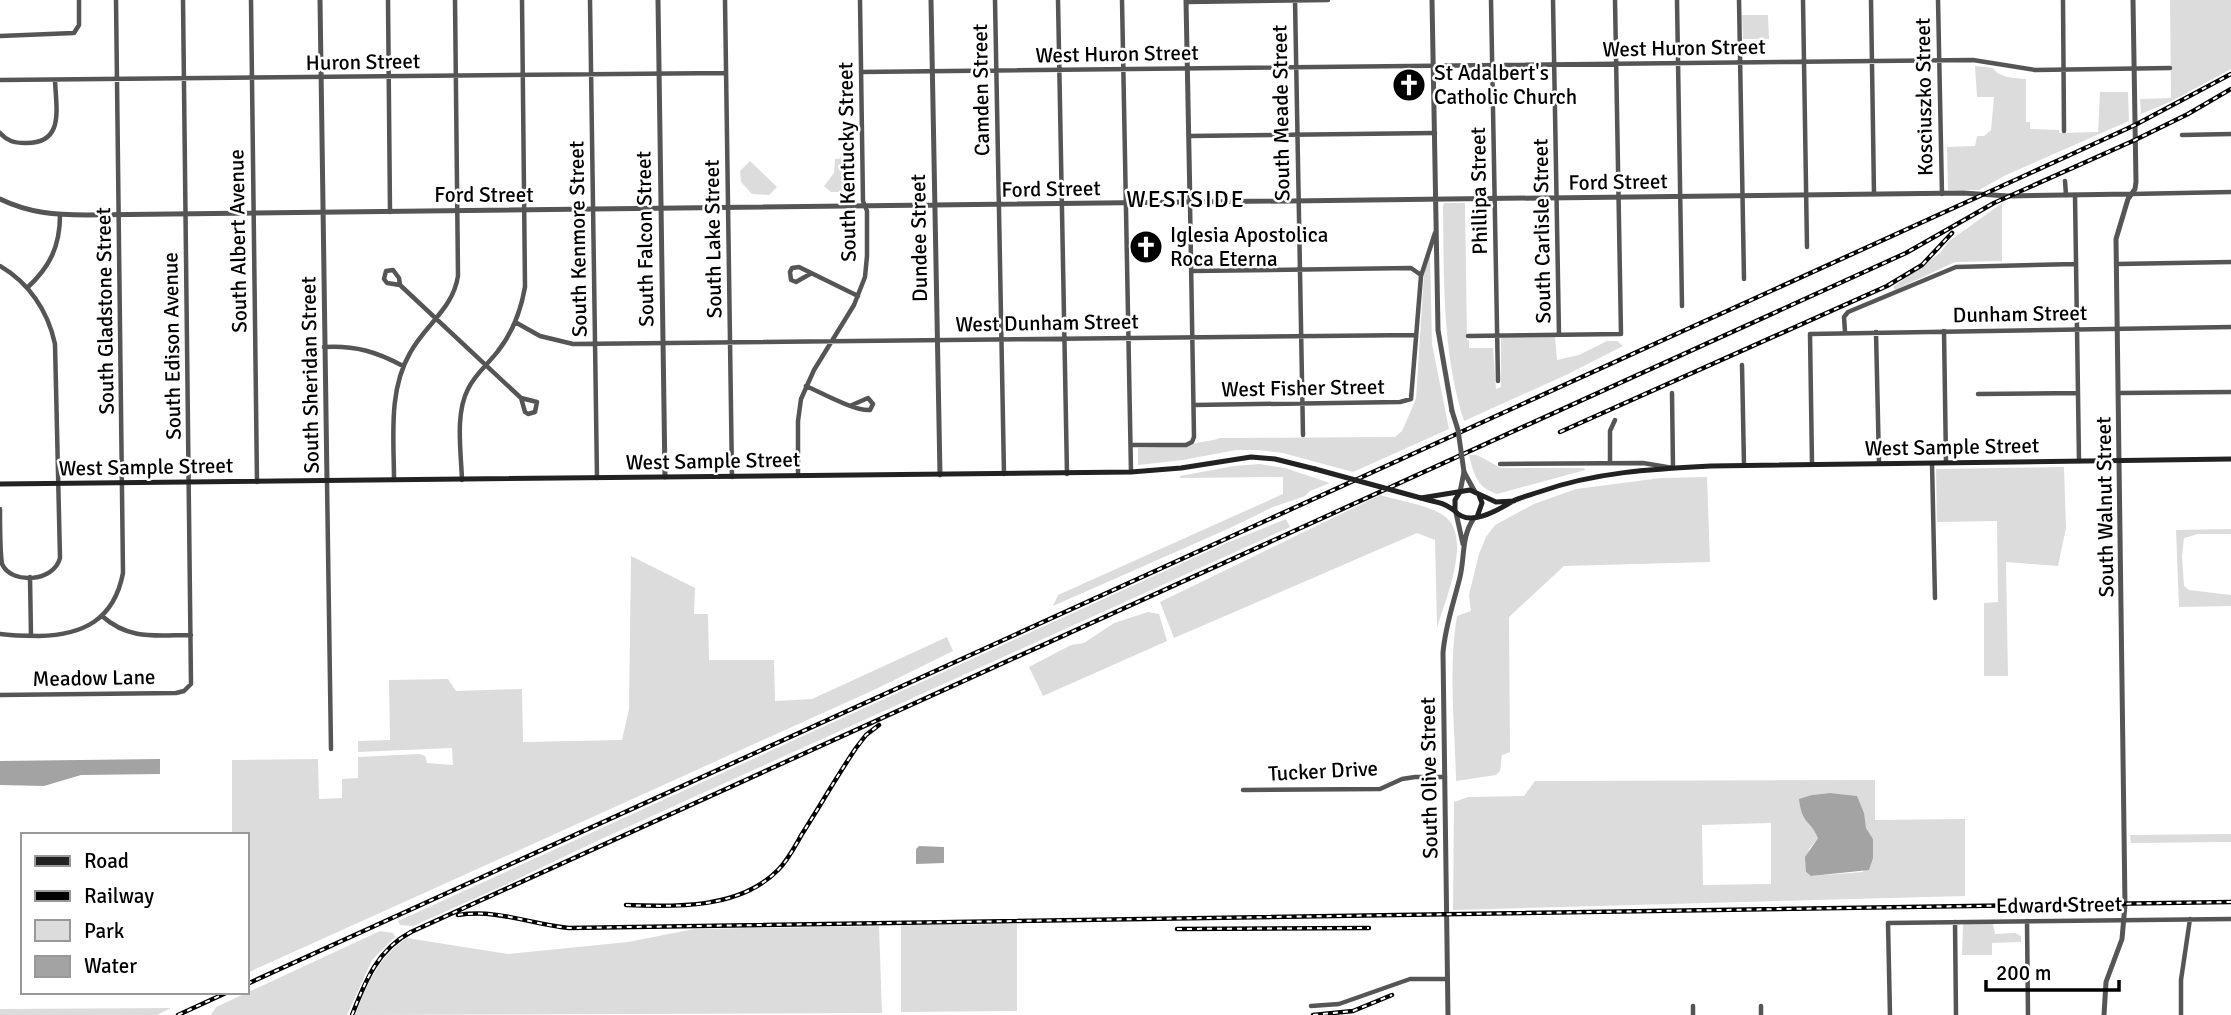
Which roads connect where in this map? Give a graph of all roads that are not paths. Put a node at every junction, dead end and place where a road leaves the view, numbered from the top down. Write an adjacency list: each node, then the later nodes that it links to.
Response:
1 (79, 0): 31 (street)
2 (116, 0): 59 (street, South Gladstone Street)
3 (184, 0): 60 (street, South Edison Avenue)
4 (251, 0): 57 (street, South Albert Avenue)
5 (320, 0): 58 (street, South Sheridan Street)
6 (388, 0): 55 (street)
7 (455, 0): 56 (street)
8 (522, 0): 54 (street)
9 (590, 0): 52 (street, South Kenmore Street)
10 (658, 0): 53 (street, South Falcon Street)
11 (725, 0): 51 (street, South Lake Street)
12 (860, 0): 49 (street, South Kentucky Street)
13 (931, 0): 50 (street, Dundee Street)
14 (995, 0): 48 (street, Camden Street)
15 (1058, 0): 47 (street)
16 (1122, 0): 44 (street)
17 (1295, 0): 18 (street); 30 (street); 41 (street, South Meade Street)
18 (1328, 0)
19 (1432, 0): 40 (street)
20 (1491, 0): 38 (street, Phillipa Street)
21 (1553, 0): 39 (street, South Carlisle Street)
22 (1615, 0): 36 (street)
23 (1676, 0): 37 (street)
24 (1739, 0): 35 (street)
25 (1803, 0): 34 (street)
26 (1871, 0): 32 (street)
27 (1938, 0): 33 (street, Kosciuszko Street)
28 (2063, 0): 46 (street)
29 (2133, 0): 42 (street, South Walnut Street)
30 (1186, 1): 45 (street)
31 (0, 36)
32 (1872, 61): 33 (street, West Huron Street); 34 (street, West Huron Street); 72 (street)
33 (1939, 61): 46 (street, West Huron Street); 73 (street, Kosciuszko Street)
34 (1804, 62): 35 (street, West Huron Street); 75 (street)
35 (1740, 63): 37 (street, West Huron Street); 78 (street)
36 (1616, 64): 37 (street, West Huron Street); 39 (street, West Huron Street); 80 (street)
37 (1678, 64): 79 (street)
38 (1493, 65): 39 (street, West Huron Street); 40 (street, West Huron Street); 82 (street, Phillipa Street)
39 (1554, 65): 83 (street, South Carlisle Street)
40 (1434, 66): 41 (street, West Huron Street); 65 (street)
41 (1296, 68): 45 (street, West Huron Street); 67 (street, South Meade Street)
42 (2134, 68): 43 (street, West Huron Street); 46 (street, West Huron Street); 74 (street, South Walnut Street)
43 (2169, 68)
44 (1124, 69): 45 (street, West Huron Street); 47 (street, West Huron Street); 87 (street)
45 (1188, 69): 69 (street)
46 (2063, 69): 63 (street)
47 (1059, 70): 48 (street, West Huron Street); 86 (street)
48 (996, 71): 50 (street, West Huron Street); 89 (street, Camden Street)
49 (861, 72): 50 (street, West Huron Street); 92 (street, South Kentucky Street)
50 (932, 72): 90 (street, Dundee Street)
51 (726, 73): 53 (street, Huron Street); 91 (street, South Lake Street)
52 (591, 75): 53 (street, Huron Street); 54 (street, Huron Street); 96 (street, South Kenmore Street)
53 (659, 75): 93 (street, South Falcon Street)
54 (523, 76): 56 (street, Huron Street); 95 (street)
55 (388, 77): 56 (street, Huron Street); 58 (street, Huron Street); 99 (street)
56 (456, 77): 94 (street)
57 (252, 78): 58 (street, Huron Street); 60 (street, Huron Street); 97 (street, South Albert Avenue)
58 (321, 78): 98 (street, South Sheridan Street)
59 (117, 79): 60 (street, Huron Street); 62 (street, Huron Street); 101 (street, South Gladstone Street)
60 (185, 79): 100 (street, South Edison Avenue)
61 (0, 80): 62 (street, Huron Street)
62 (55, 80): 64 (street)
63 (2064, 131)
64 (0, 133)
65 (1435, 133): 67 (street); 84 (street)
66 (2231, 134): 68 (street)
67 (1298, 135): 69 (street); 85 (street, South Meade Street)
68 (2182, 135)
69 (1189, 136): 88 (street)
70 (2066, 181): 76 (street)
71 (2231, 192): 74 (street, Ford Street)
72 (1874, 194): 73 (street, Ford Street); 75 (street, Ford Street)
73 (1942, 194): 76 (street, Ford Street)
74 (2131, 194): 77 (street, Ford Street); 108 (street, South Walnut Street)
75 (1807, 195): 78 (street, Ford Street); 104 (street)
76 (2066, 195): 77 (street, Ford Street)
77 (2075, 195): 107 (street)
78 (1742, 196): 79 (street, Ford Street); 115 (street)
79 (1680, 197): 80 (street, Ford Street); 119 (street)
80 (1619, 198): 83 (street, Ford Street); 130 (street)
81 (0, 199): 102 (street, Ford Street)
82 (1495, 199): 83 (street, Ford Street); 84 (street, Ford Street); 129 (street, Phillipa Street)
83 (1557, 199): 130 (street, South Carlisle Street)
84 (1436, 201): 85 (street, Ford Street); 103 (street)
85 (1299, 202): 88 (street, Ford Street); 111 (street, South Meade Street)
86 (1062, 204): 87 (street, Ford Street); 89 (street, Ford Street); 134 (street)
87 (1126, 204): 88 (street, Ford Street); 135 (street)
88 (1190, 204): 112 (street)
89 (999, 205): 90 (street, Ford Street); 136 (street, Camden Street)
90 (935, 206): 92 (street, Ford Street); 137 (street, Dundee Street)
91 (728, 207): 92 (street, Ford Street); 93 (street, Ford Street); 139 (street, South Lake Street)
92 (865, 207): 118 (street, South Kentucky Street)
93 (661, 208): 96 (street, Ford Street); 140 (street, South Falcon Street)
94 (458, 210): 95 (street, Ford Street); 99 (street, Ford Street); 120 (street)
95 (525, 210): 96 (street, Ford Street); 121 (street)
96 (593, 210): 141 (street, South Kenmore Street)
97 (253, 212): 98 (street, Ford Street); 100 (street, Ford Street); 184 (street, South Albert Avenue)
98 (323, 212): 99 (street, Ford Street); 142 (street, South Sheridan Street)
99 (390, 212)
100 (186, 213): 101 (street, Ford Street); 183 (street, South Edison Avenue)
101 (119, 214): 102 (street, Ford Street); 185 (street, South Gladstone Street)
102 (60, 215): 117 (street)
103 (1436, 231): 105 (street); 172 (street, bridge)
104 (1807, 247)
105 (1424, 262): 110 (street); 114 (street)
106 (2231, 262): 108 (street)
107 (2076, 264): 124 (street); 126 (street)
108 (2117, 264): 123 (street, South Walnut Street)
109 (0, 266): 117 (street)
110 (1411, 268): 111 (street); 114 (street)
111 (1300, 269): 112 (street); 131 (street, South Meade Street)
112 (1192, 271): 133 (street)
113 (810, 274): 118 (street)
114 (1421, 276): 128 (street)
115 (1744, 279)
116 (400, 285): 120 (street)
117 (27, 288): 187 (street)
118 (858, 296): 138 (street, South Kentucky Street)
119 (1682, 306)
120 (436, 319): 144 (street); 145 (street)
121 (515, 322): 141 (street, West Dunham Street); 145 (street)
122 (2231, 327): 123 (street, Dunham Street)
123 (2118, 328): 124 (street, Dunham Street); 151 (street, South Walnut Street)
124 (2077, 329): 125 (street, Dunham Street); 150 (street)
125 (1944, 331): 127 (street, Dunham Street); 163 (street)
126 (1844, 332): 127 (street, Dunham Street); 168 (street, Dunham Street)
127 (1876, 332): 165 (street)
128 (1416, 335): 131 (street, West Dunham Street); 154 (street, West Fisher Street)
129 (1497, 335): 130 (street); 132 (street); 146 (street, Phillipa Street)
130 (1559, 335)
131 (1301, 336): 133 (street, West Dunham Street); 154 (street, South Meade Street)
132 (1468, 336)
133 (1193, 337): 135 (street, West Dunham Street); 156 (street)
134 (1065, 338): 135 (street, West Dunham Street); 136 (street, West Dunham Street); 174 (street)
135 (1129, 338): 159 (street)
136 (1001, 339): 137 (street, West Dunham Street); 173 (street, Camden Street)
137 (937, 340): 138 (street, West Dunham Street); 175 (street, Dundee Street)
138 (832, 341): 139 (street, West Dunham Street); 147 (street, South Kentucky Street)
139 (730, 342): 140 (street, West Dunham Street); 178 (street, South Lake Street)
140 (663, 343): 141 (street, West Dunham Street); 177 (street, South Falcon Street)
141 (595, 344): 179 (street, South Kenmore Street)
142 (324, 347): 144 (street); 182 (street, South Sheridan Street)
143 (1742, 365): 169 (street)
144 (403, 366): 180 (street)
145 (486, 366): 153 (street); 181 (street)
146 (1497, 381)
147 (806, 386): 155 (street); 176 (street, South Kentucky Street)
148 (2231, 392): 151 (street)
149 (1672, 393): 170 (street)
150 (2078, 393): 152 (street); 162 (street)
151 (2119, 393): 161 (street, South Walnut Street)
152 (1978, 394)
153 (521, 398)
154 (1303, 403): 156 (street, West Fisher Street); 158 (street, South Meade Street)
155 (852, 405)
156 (1194, 405): 159 (street)
157 (1615, 420): 164 (street)
158 (1303, 435)
159 (1131, 445): 171 (street)
160 (2231, 458): 161 (main road, West Sample Street)
161 (2120, 460): 162 (main road, West Sample Street); 207 (street, South Walnut Street)
162 (2079, 461): 163 (main road, West Sample Street)
163 (1946, 462): 166 (main road, West Sample Street)
164 (1610, 463): 167 (street, West Sample Street); 170 (street, West Sample Street)
165 (1879, 463): 166 (main road, West Sample Street); 168 (main road, West Sample Street)
166 (1932, 463): 197 (street)
167 (1500, 464)
168 (1812, 464): 169 (main road, West Sample Street)
169 (1744, 465): 170 (main road, West Sample Street)
170 (1673, 468): 191 (main road, West Sample Street)
171 (1131, 472): 174 (main road, West Sample Street); 190 (main road, West Sample Street, bridge)
172 (1464, 472): 188 (street); 189 (street)
173 (1004, 474): 174 (main road, West Sample Street); 175 (main road, West Sample Street)
174 (1067, 474)
175 (940, 475): 176 (main road, West Sample Street)
176 (798, 476): 178 (main road, West Sample Street)
177 (665, 477): 178 (main road, West Sample Street); 179 (main road, West Sample Street)
178 (732, 477)
179 (597, 478): 181 (main road, West Sample Street)
180 (394, 480): 181 (main road, West Sample Street); 182 (main road, West Sample Street)
181 (462, 480)
182 (327, 481): 184 (main road, West Sample Street); 204 (street, South Sheridan Street)
183 (190, 482): 184 (main road, West Sample Street); 185 (main road, West Sample Street); 200 (street, South Edison Avenue)
184 (257, 482)
185 (123, 483): 187 (main road, West Sample Street); 198 (street, South Gladstone Street)
186 (0, 484): 187 (main road, West Sample Street)
187 (59, 484): 196 (street)
188 (1460, 492): 189 (main road); 190 (main road, West Sample Street); 193 (main road)
189 (1477, 493): 191 (main road, West Sample Street); 194 (main road)
190 (1421, 498): 193 (main road, West Sample Street)
191 (1514, 501): 194 (main road, West Sample Street)
192 (0, 509): 196 (street)
193 (1455, 512): 194 (main road); 195 (street, South Olive Street)
194 (1475, 517): 195 (street, South Olive Street)
195 (1463, 544): 205 (street, South Olive Street)
196 (30, 577): 201 (street)
197 (1935, 598)
198 (102, 616): 200 (street); 201 (street)
199 (0, 634): 201 (street)
200 (191, 635): 202 (street, South Edison Avenue)
201 (31, 636)
202 (187, 690): 203 (street, Meadow Lane)
203 (0, 695)
204 (331, 749)
205 (1445, 777): 206 (street, Tucker Drive); 212 (street, South Olive Street)
206 (1243, 790)
207 (2125, 919): 208 (street, Edward Street); 210 (street, Edward Street); 222 (street, South Walnut Street)
208 (2190, 919): 209 (street, Edward Street); 223 (street)
209 (2231, 919)
210 (2027, 921): 211 (street, Edward Street); 221 (street)
211 (1955, 922): 219 (street, Edward Street); 220 (street)
212 (1447, 979): 213 (street); 216 (street, South Olive Street)
213 (1311, 1006)
214 (1693, 1006): 217 (street)
215 (1761, 1006): 218 (street)
216 (1448, 1015)
217 (1693, 1015)
218 (1761, 1015)
219 (1890, 1015)
220 (1956, 1015)
221 (2028, 1015)
222 (2104, 1015)
223 (2181, 1015)

